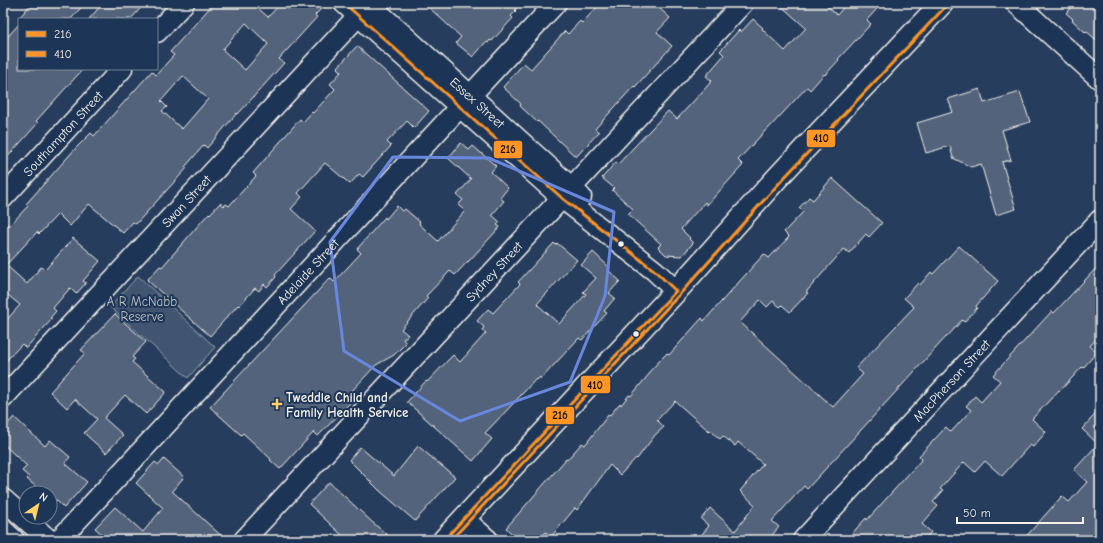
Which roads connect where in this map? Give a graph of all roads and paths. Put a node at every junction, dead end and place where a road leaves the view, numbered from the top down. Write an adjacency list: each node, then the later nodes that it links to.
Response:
1 (184, 3): 7 (street)
2 (556, 3): 10 (street, Adelaide Street)
3 (743, 3): 11 (street, Sydney Street)
4 (942, 3): 14 (main road)
5 (1016, 3): 9 (street)
6 (362, 6): 10 (street, Essex Street); 15 (street, Swan Street)
7 (158, 31)
8 (121, 70): 12 (street, Southampton Street)
9 (1100, 79)
10 (465, 101): 11 (street, Essex Street); 21 (street, Adelaide Street)
11 (566, 193): 14 (street, Essex Street); 22 (street, Sydney Street)
12 (3, 198)
13 (1100, 220): 25 (street, MacPherson Street)
14 (676, 291): 17 (main road)
15 (3, 398)
16 (3, 499): 20 (street)
17 (464, 519): 23 (main road); 24 (street)
18 (3, 530): 19 (street)
19 (14, 540)
20 (49, 540)
21 (59, 540)
22 (244, 540)
23 (444, 540)
24 (488, 540)
25 (803, 540)

